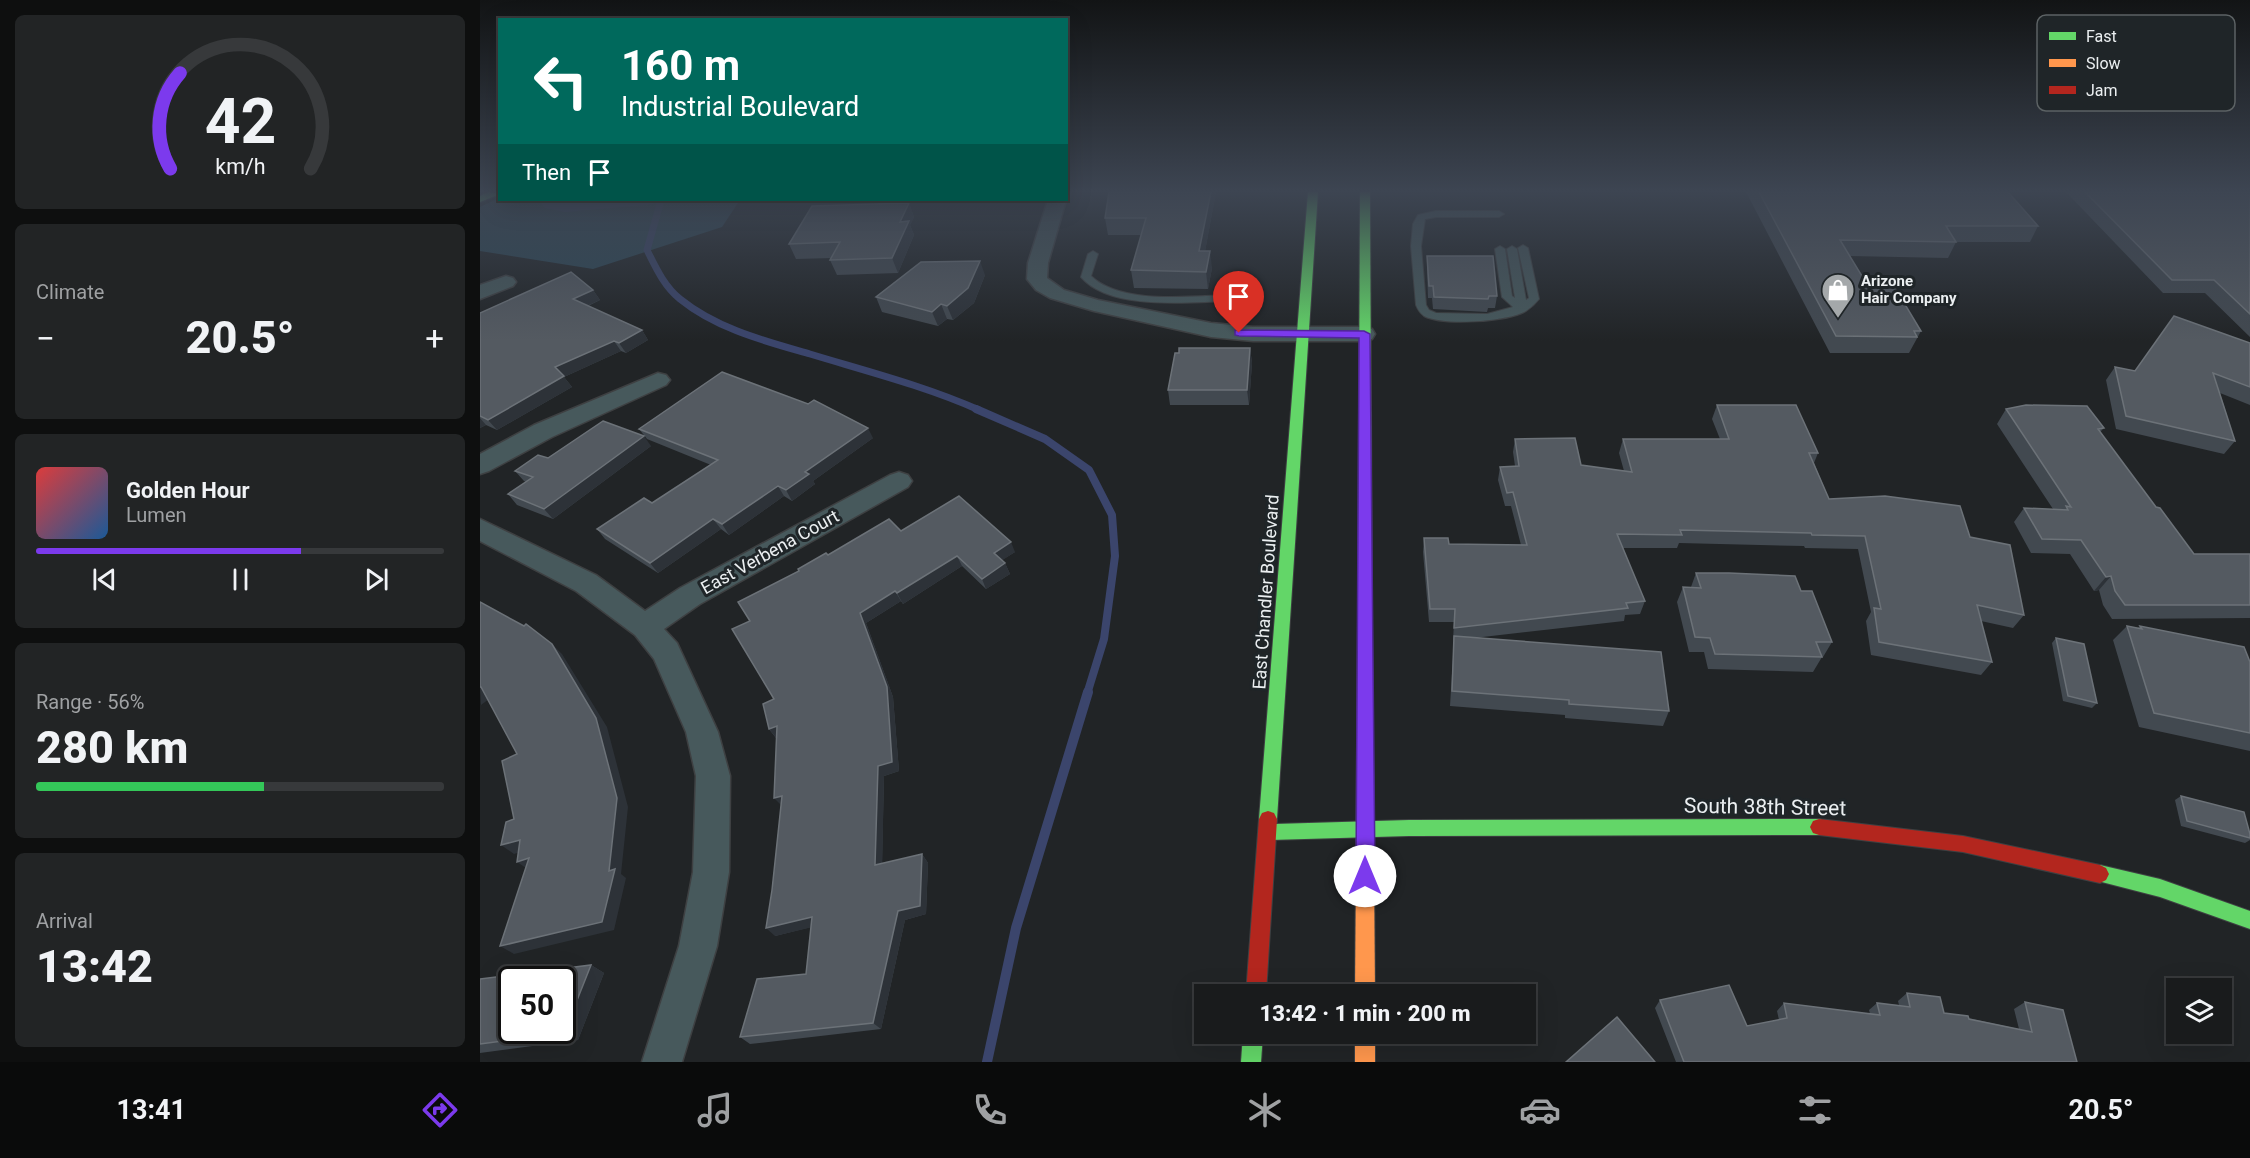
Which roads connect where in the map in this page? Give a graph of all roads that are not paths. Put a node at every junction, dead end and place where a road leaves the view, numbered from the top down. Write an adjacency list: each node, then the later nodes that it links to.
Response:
1 (1044, 242): 12 (street)
2 (1309, 242): 12 (main road, East Chandler Boulevard)
3 (1365, 242): 13 (main road)
4 (1418, 242): 11 (lane)
5 (1518, 248): 11 (lane)
6 (1500, 249): 11 (lane)
7 (1093, 254): 10 (lane)
8 (506, 282): 9 (street)
9 (480, 293)
10 (1230, 297)
11 (1522, 309)
12 (1302, 334): 13 (street); 20 (main road, East Chandler Boulevard)
13 (1364, 334): 19 (main road)
14 (658, 380): 15 (street)
15 (480, 465)
16 (899, 480): 18 (street, East Verbena Court)
17 (480, 529): 18 (street)
18 (645, 627): 26 (street)
19 (1366, 828): 20 (main road, South 38th Street); 21 (main road, South 38th Street); 23 (main road)
20 (1268, 832): 22 (main road, East Chandler Boulevard)
21 (2250, 920)
22 (1257, 984)
23 (1365, 984)
24 (1252, 1044): 27 (main road)
25 (1365, 1044): 28 (main road)
26 (662, 1062)
27 (1251, 1062)
28 (1365, 1062)

